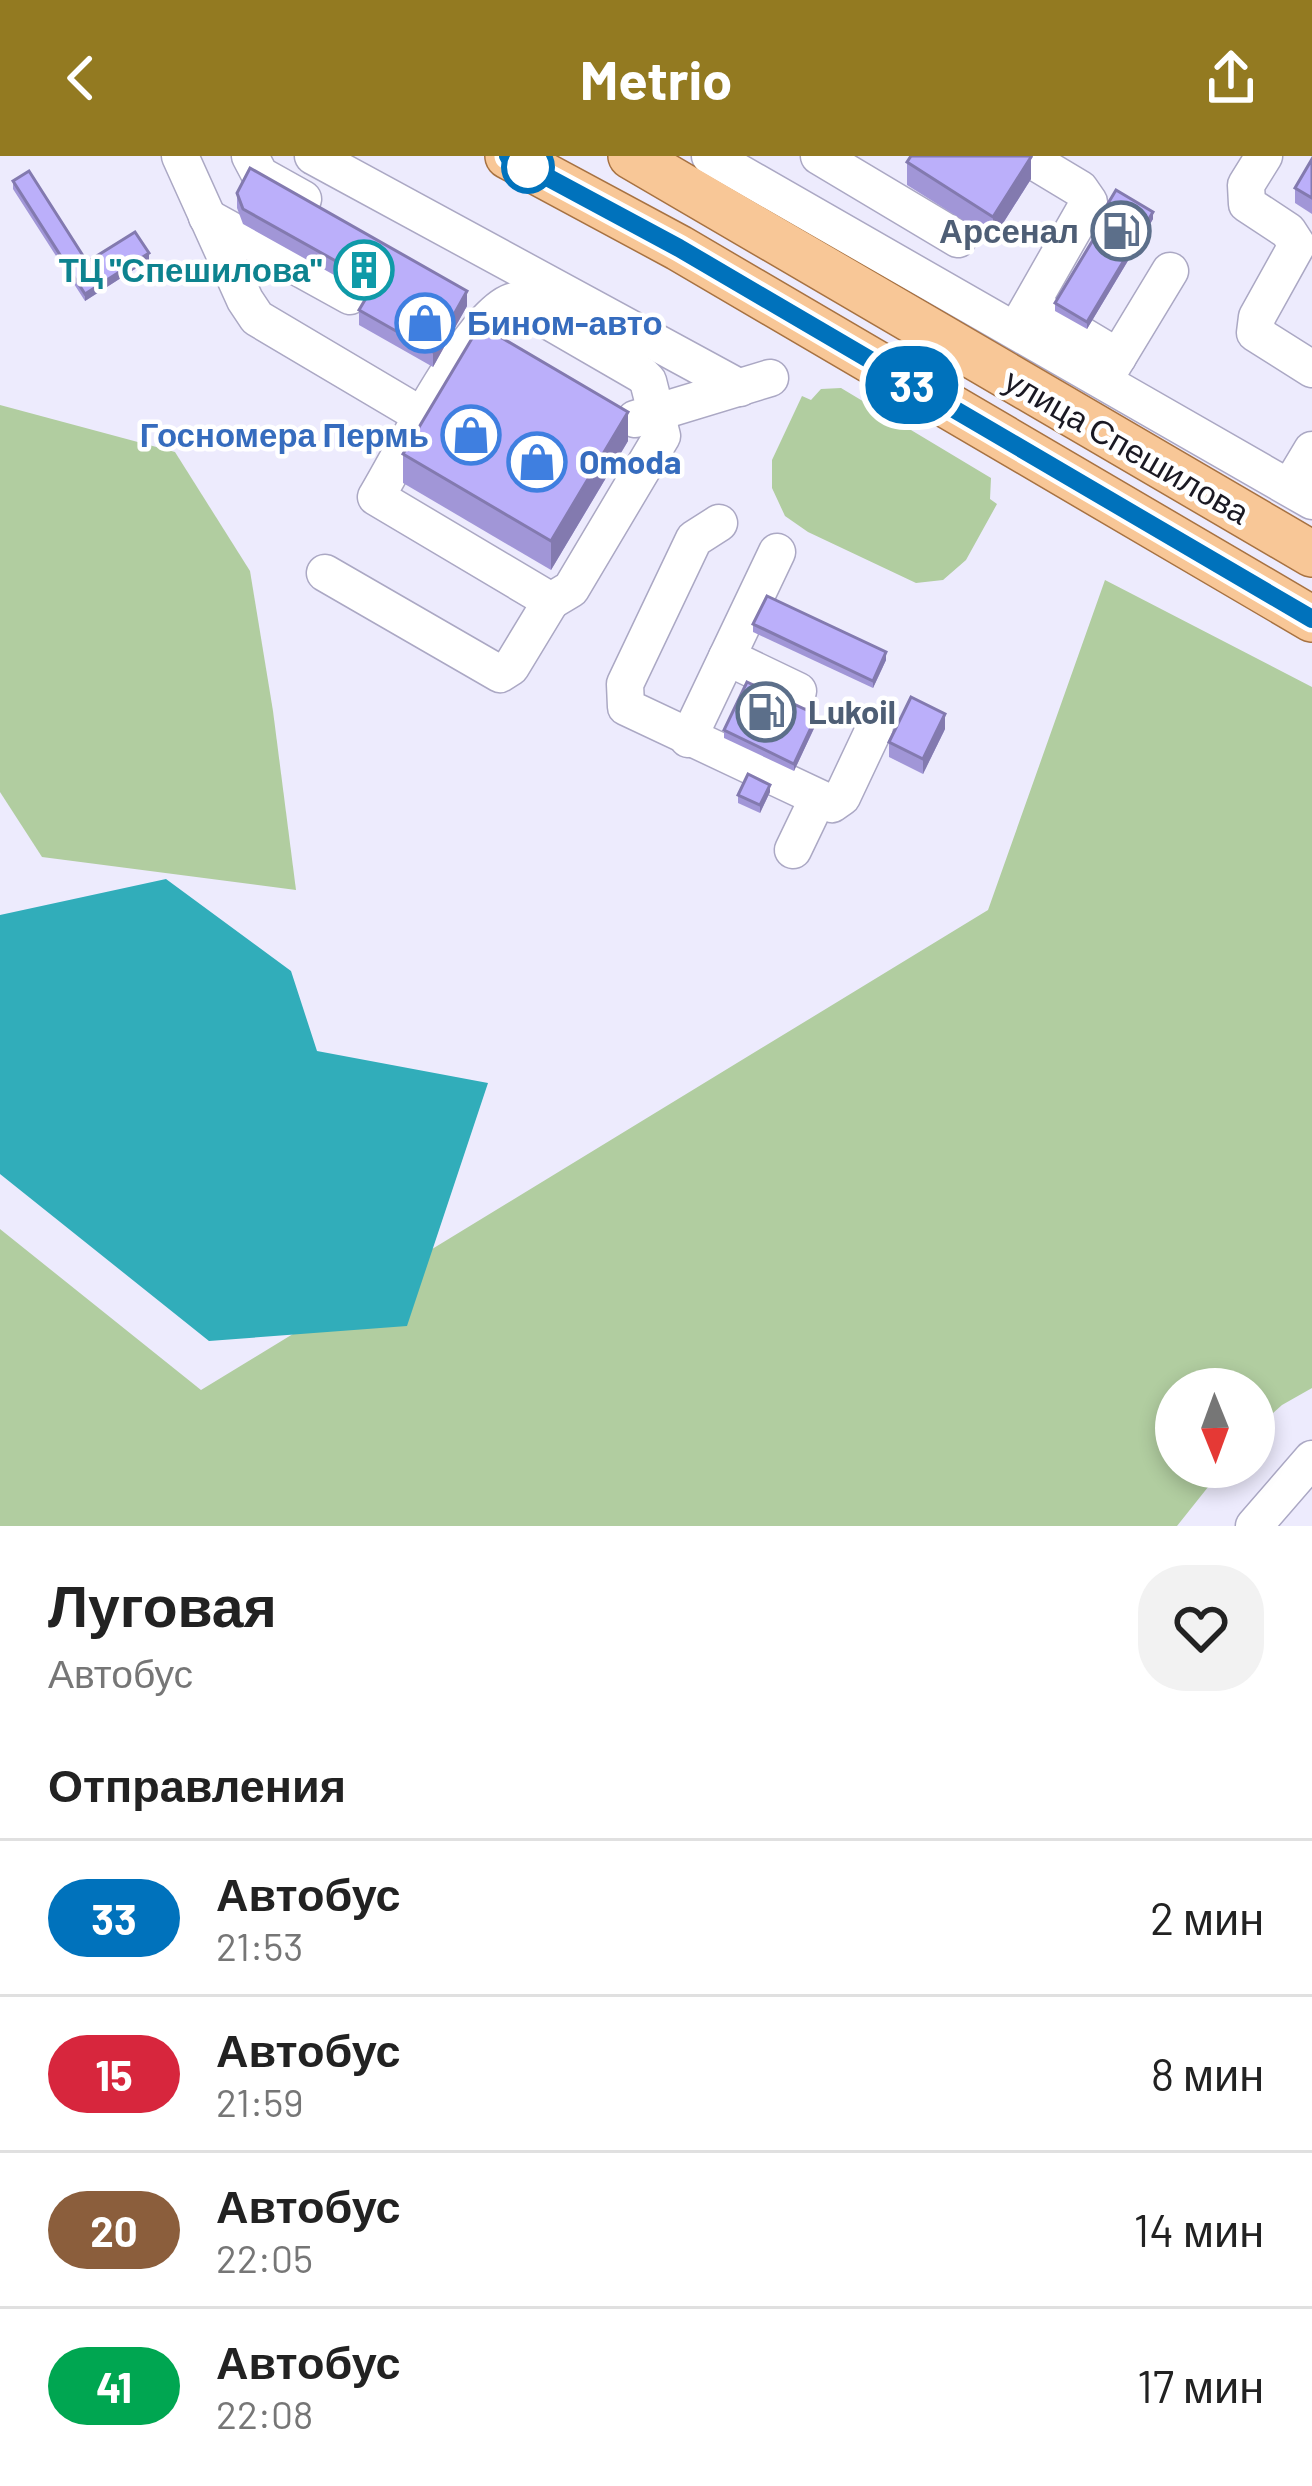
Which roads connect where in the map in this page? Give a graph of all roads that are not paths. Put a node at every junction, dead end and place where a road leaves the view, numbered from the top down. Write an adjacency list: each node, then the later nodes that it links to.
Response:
1 (180, 156): 11 (lane)
2 (250, 156): 13 (lane)
3 (313, 156): 25 (lane)
4 (508, 156): 33 (main road, улица Спешилова)
5 (631, 156): 30 (main road, улица Спешилова)
6 (710, 156): 12 (lane)
7 (819, 156): 10 (lane)
8 (1025, 156): 16 (lane)
9 (1264, 156): 23 (lane)
10 (860, 166): 12 (lane); 14 (lane)
11 (207, 217): 17 (lane); 26 (lane)
12 (816, 217): 19 (lane)
13 (339, 220)
14 (958, 239)
15 (1170, 271): 18 (lane)
16 (1083, 272): 18 (lane); 19 (lane)
17 (356, 287)
18 (1147, 310): 22 (lane)
19 (1023, 317): 22 (lane)
20 (473, 333): 21 (lane); 25 (lane); 26 (lane)
21 (511, 356)
22 (1111, 369): 27 (lane)
23 (1312, 370)
24 (606, 411): 25 (lane)
25 (656, 413): 32 (lane)
26 (424, 417): 32 (lane)
27 (1306, 472)
28 (718, 524): 37 (lane)
29 (777, 552): 34 (lane)
30 (1312, 554)
31 (325, 573): 32 (lane)
32 (551, 601)
33 (1312, 619)
34 (727, 657): 35 (lane); 37 (lane)
35 (799, 691)
36 (875, 727): 38 (lane)
37 (688, 739): 38 (lane)
38 (817, 800): 39 (lane)
39 (793, 850)
40 (1312, 1459): 41 (lane)
41 (1253, 1526)

